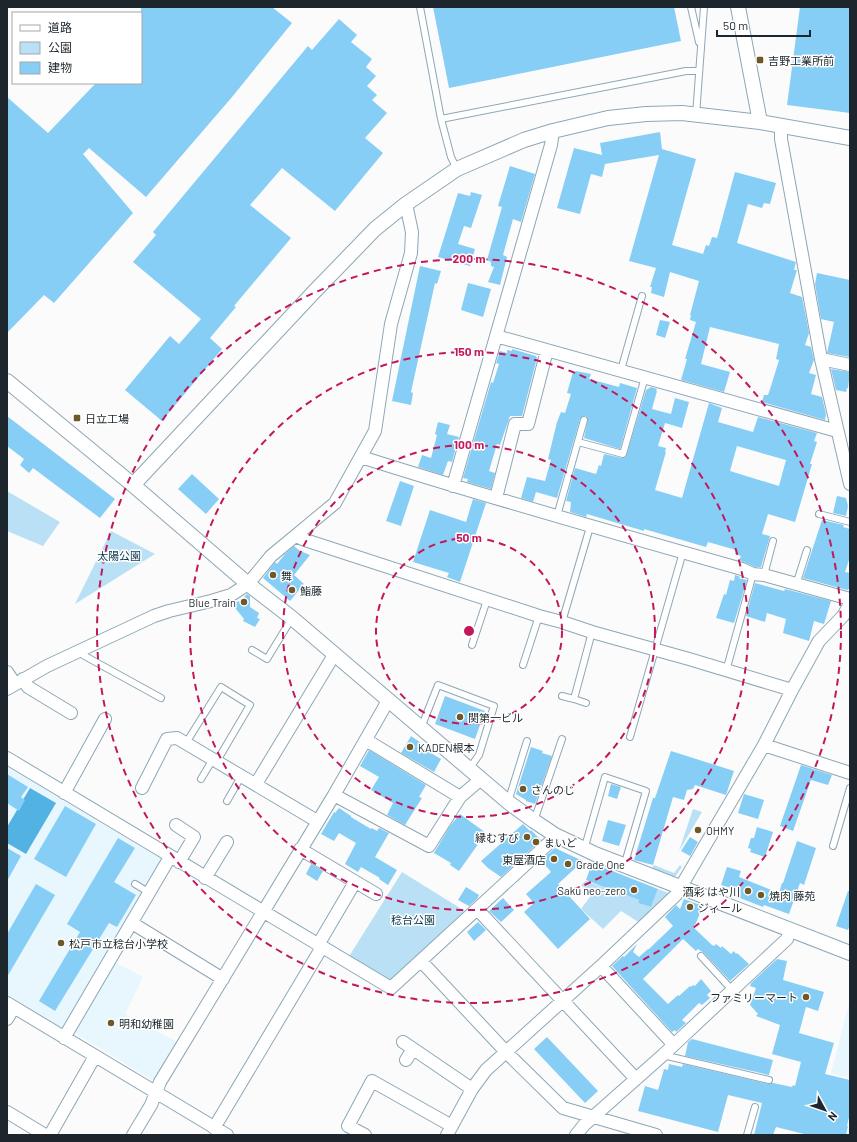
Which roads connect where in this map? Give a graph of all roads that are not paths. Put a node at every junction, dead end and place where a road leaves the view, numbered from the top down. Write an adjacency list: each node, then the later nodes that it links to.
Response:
1 (420, 7): 8 (lane)
2 (692, 7): 5 (lane)
3 (704, 7): 5 (lane)
4 (738, 7): 9 (street)
5 (700, 48): 6 (lane)
6 (699, 71): 7 (lane); 8 (lane)
7 (696, 115): 9 (street); 11 (street)
8 (441, 119): 13 (lane)
9 (760, 122): 10 (street)
10 (781, 126): 12 (street); 18 (street)
11 (553, 131): 13 (street); 16 (street)
12 (850, 138)
13 (457, 169): 14 (street)
14 (406, 204): 26 (street); 28 (street)
15 (642, 296): 20 (lane)
16 (496, 336): 17 (street); 29 (street)
17 (547, 350): 20 (street); 30 (street)
18 (821, 359): 19 (street); 24 (street)
19 (850, 365)
20 (621, 370): 21 (street)
21 (645, 377): 24 (street); 25 (lane)
22 (7, 381): 28 (street)
23 (584, 420): 25 (lane)
24 (837, 431): 27 (street)
25 (578, 442): 32 (lane)
26 (361, 457): 29 (street); 35 (street)
27 (850, 484)
28 (133, 485): 40 (street)
29 (453, 486): 30 (street)
30 (496, 498): 32 (street)
31 (819, 514): 33 (lane)
32 (557, 516): 34 (street)
33 (850, 522)
34 (590, 527): 38 (street); 48 (lane)
35 (296, 536): 40 (street); 43 (street)
36 (773, 541): 39 (lane)
37 (807, 550): 41 (lane)
38 (683, 552): 39 (street); 53 (lane)
39 (758, 575): 41 (street); 56 (lane)
40 (248, 584): 46 (street); 51 (street)
41 (796, 585): 42 (street)
42 (850, 599)
43 (487, 600): 45 (street); 50 (lane)
44 (850, 604): 47 (street)
45 (538, 616): 48 (street); 55 (lane)
46 (292, 618): 52 (lane); 54 (street)
47 (847, 618): 59 (street)
48 (562, 622): 49 (street)
49 (592, 632): 53 (street); 62 (lane)
50 (472, 645)
51 (81, 650): 58 (street); 61 (lane)
52 (252, 650)
53 (655, 650): 56 (street); 68 (lane)
54 (334, 655): 63 (street); 81 (street)
55 (523, 665)
56 (726, 671): 59 (street)
57 (7, 672): 58 (street)
58 (15, 684): 65 (street)
59 (792, 690): 73 (street)
60 (562, 696): 62 (lane)
61 (161, 698)
62 (574, 699): 64 (lane)
63 (388, 700): 67 (street); 70 (street)
64 (586, 703)
65 (71, 713)
66 (105, 719): 84 (street)
67 (420, 728): 76 (street); 76 (lane)
68 (630, 737)
69 (562, 739): 90 (lane)
70 (366, 740): 85 (street); 86 (street)
71 (528, 741): 88 (lane)
72 (186, 743): 75 (street); 75 (lane); 82 (street)
73 (764, 745): 77 (street); 102 (street)
74 (7, 758): 84 (street)
75 (215, 760): 78 (street); 79 (lane)
76 (469, 769): 80 (street)
77 (850, 773)
78 (242, 775): 81 (street); 87 (lane)
79 (201, 778)
80 (481, 779): 86 (street); 88 (street)
81 (256, 784): 89 (street)
82 (142, 788)
83 (850, 788): 94 (lane)
84 (64, 793): 97 (street)
85 (334, 795): 86 (street); 89 (street)
86 (460, 797)
87 (227, 802)
88 (508, 802): 90 (street)
89 (317, 821): 95 (street)
90 (534, 821): 92 (street)
91 (176, 825): 97 (street)
92 (555, 834): 96 (street); 105 (street)
93 (227, 842): 99 (street)
94 (833, 846)
95 (300, 849): 100 (street); 106 (street)
96 (584, 850): 98 (street); 98 (lane)
97 (175, 860): 99 (street); 103 (street)
98 (624, 866): 102 (street)
99 (205, 878): 106 (street)
100 (355, 882): 104 (street); 109 (street)
101 (135, 884): 103 (lane)
102 (680, 887): 108 (street); 113 (street)
103 (150, 893): 107 (street)
104 (376, 894)
105 (477, 909): 112 (street); 116 (street)
106 (263, 912): 109 (street); 114 (street)
107 (132, 923): 114 (street); 119 (street)
108 (790, 930): 110 (street); 115 (street)
109 (320, 946): 112 (street); 132 (street)
110 (850, 953)
111 (701, 956): 115 (lane)
112 (421, 961): 121 (street)
113 (601, 966): 116 (street); 120 (street)
114 (223, 979): 128 (street)
115 (732, 990): 120 (street)
116 (563, 1001): 121 (street); 125 (street)
117 (10, 1005): 118 (street); 119 (street)
118 (7, 1019)
119 (64, 1038): 123 (street)
120 (673, 1044): 122 (street)
121 (506, 1052): 127 (street); 131 (street)
122 (663, 1055): 125 (street); 126 (lane)
123 (95, 1056): 128 (street); 136 (street)
124 (406, 1060): 127 (street)
125 (636, 1079): 131 (street)
126 (769, 1080)
127 (472, 1089): 133 (street)
128 (156, 1093): 132 (street); 137 (street)
129 (755, 1107): 142 (lane)
130 (7, 1112): 135 (street)
131 (594, 1118): 134 (street); 140 (street)
132 (214, 1128): 138 (street)
133 (449, 1130): 139 (street)
134 (639, 1133): 141 (street)
135 (45, 1135)
136 (50, 1135)
137 (133, 1135)
138 (227, 1135)
139 (365, 1135)
140 (576, 1135)
141 (656, 1135)
142 (748, 1135)

